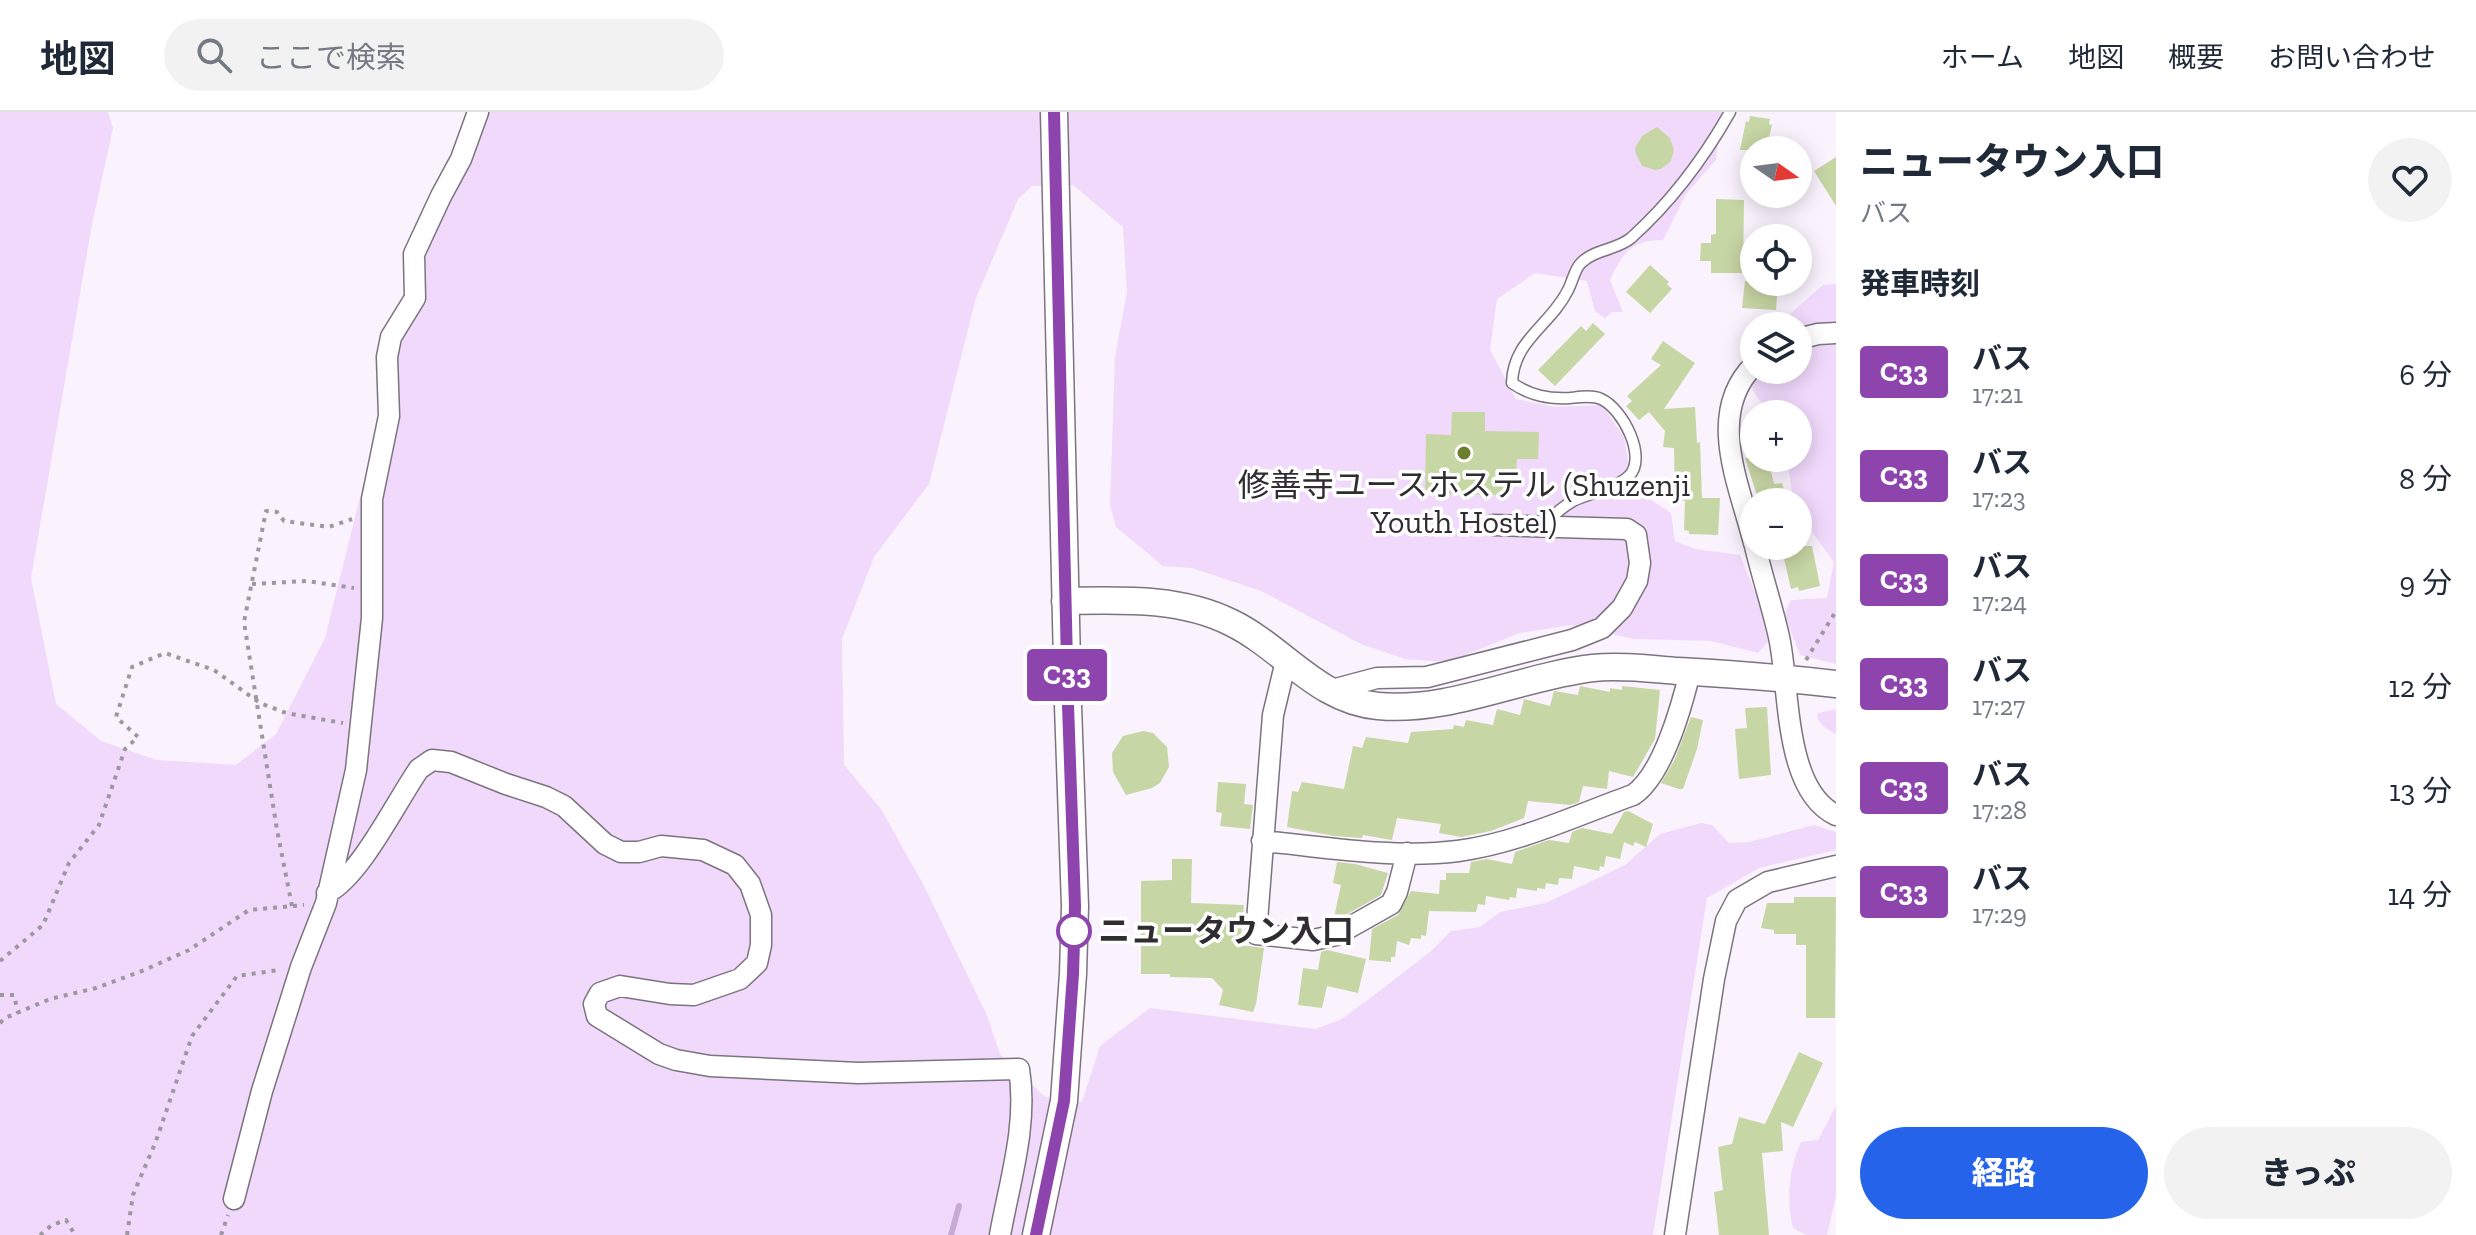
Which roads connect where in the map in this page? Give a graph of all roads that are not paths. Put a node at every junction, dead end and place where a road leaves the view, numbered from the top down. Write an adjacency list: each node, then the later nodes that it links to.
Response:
1 (478, 112): 21 (street)
2 (1054, 112): 11 (street)
3 (1730, 112): 9 (lane)
4 (1836, 333): 5 (street)
5 (1812, 336)
6 (1740, 383): 7 (street)
7 (1740, 491)
8 (1493, 525): 9 (street)
9 (1541, 526): 16 (street)
10 (1758, 560): 14 (street)
11 (1065, 601): 12 (street); 24 (street)
12 (1286, 661): 16 (street); 18 (street)
13 (1690, 672): 14 (street); 16 (street); 19 (street)
14 (1785, 678): 15 (street); 17 (street)
15 (1836, 684)
16 (1328, 691)
17 (1836, 815)
18 (1262, 841): 19 (street); 19 (street)
19 (1407, 853)
20 (1836, 866): 25 (street)
21 (327, 898): 22 (street); 23 (street)
22 (234, 1199)
23 (1000, 1235)
24 (1036, 1235)
25 (1675, 1235)

